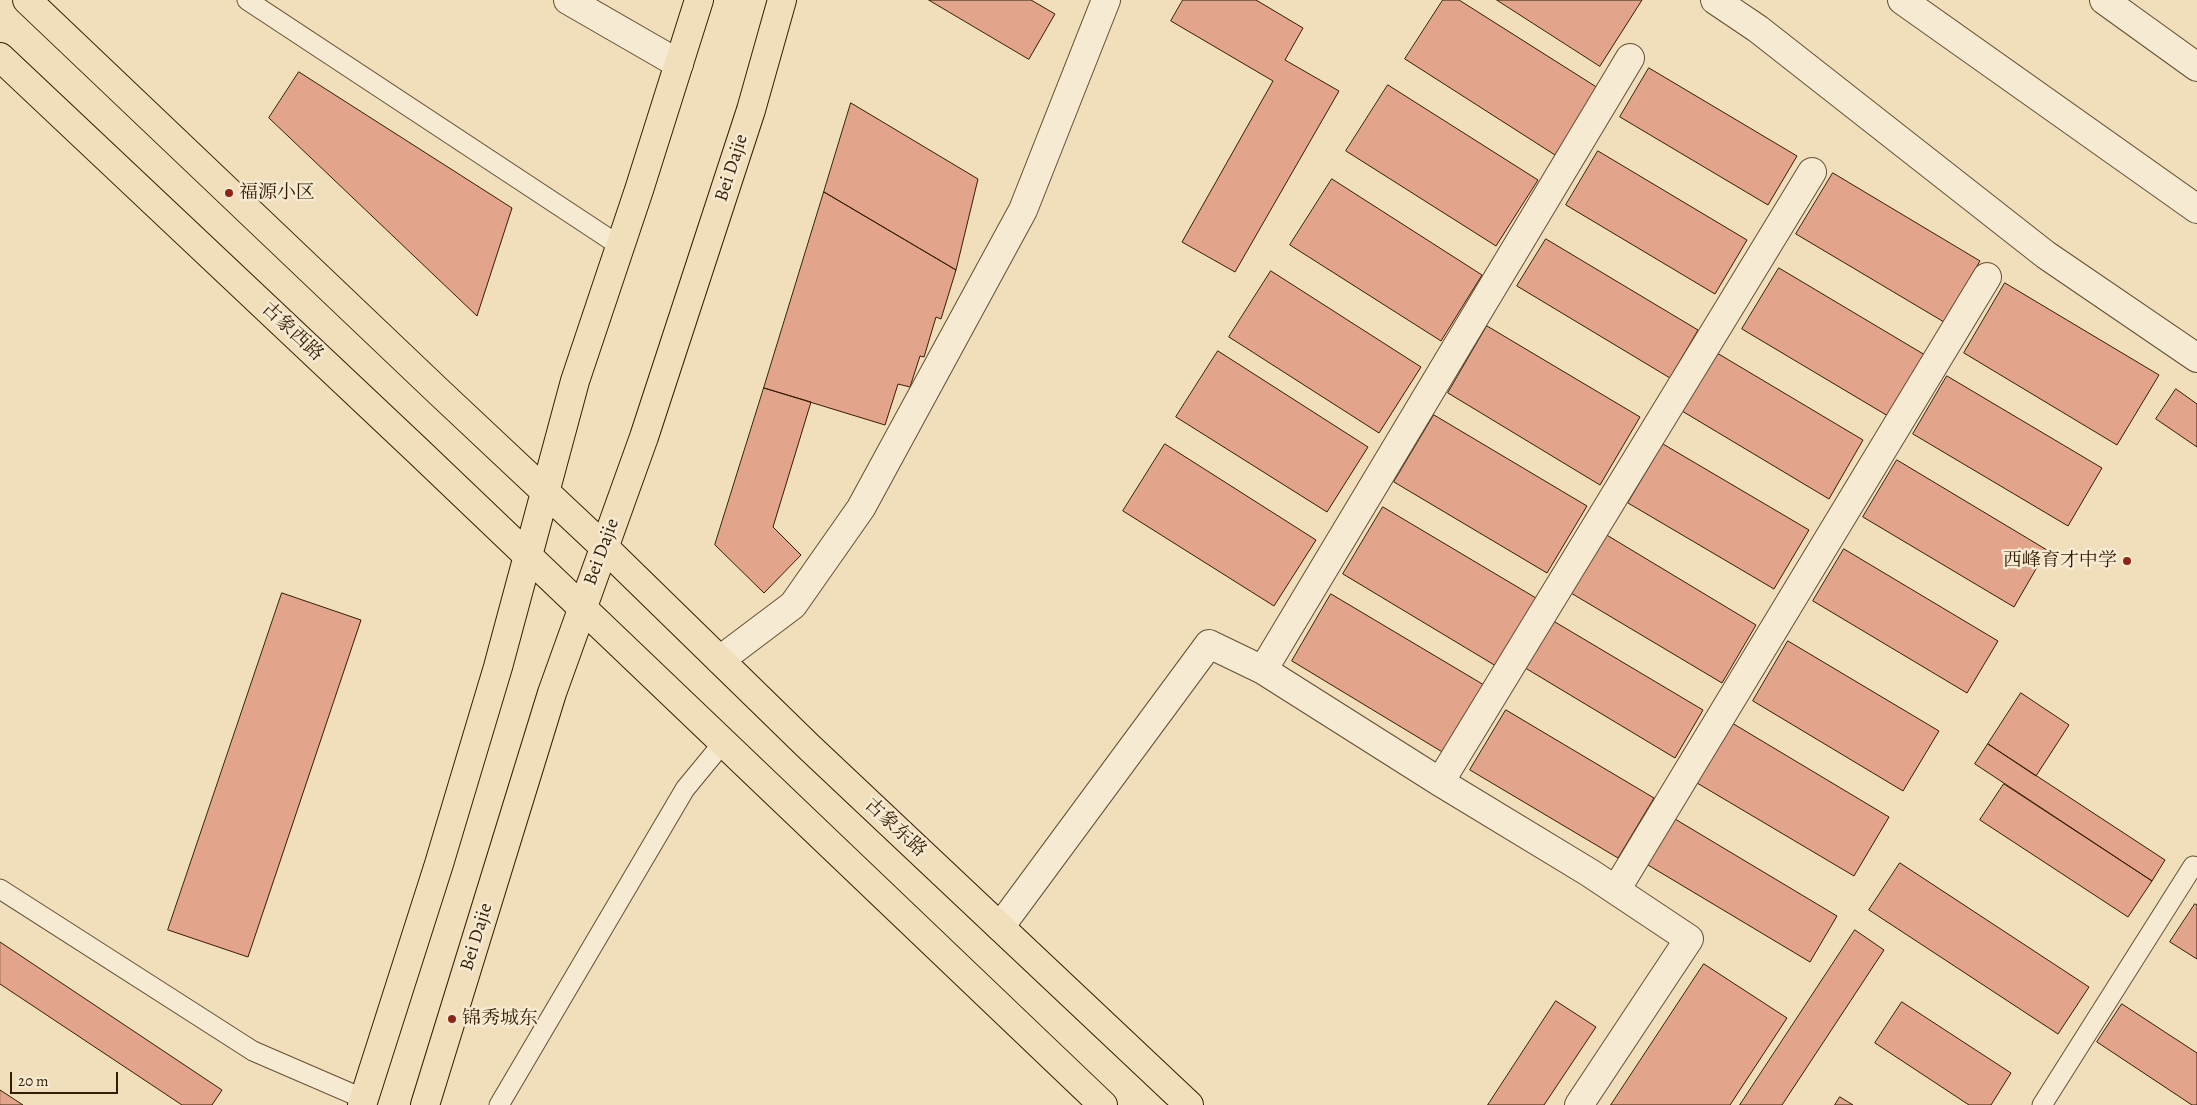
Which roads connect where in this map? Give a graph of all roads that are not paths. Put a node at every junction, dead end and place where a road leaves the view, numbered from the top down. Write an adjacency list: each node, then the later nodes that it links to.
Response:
1 (27, 0): 19 (main road)
2 (247, 0): 16 (lane)
3 (568, 0): 12 (street)
4 (699, 0): 12 (main road)
5 (782, 0): 20 (main road, Bei Dajie)
6 (1106, 0): 23 (street)
7 (1715, 0): 18 (street)
8 (1902, 0): 15 (street)
9 (2104, 0): 13 (street)
10 (0, 57): 21 (main road, 古象西路)
11 (1630, 58): 24 (street)
12 (679, 64): 16 (main road)
13 (2197, 67)
14 (1812, 172): 26 (street)
15 (2197, 209)
16 (620, 246): 19 (main road)
17 (1987, 277): 29 (street)
18 (2197, 358)
19 (546, 493): 20 (main road); 21 (main road)
20 (604, 547): 22 (main road, Bei Dajie); 23 (main road, 古象东路)
21 (529, 558): 22 (main road, 古象西路); 31 (main road)
22 (582, 609): 25 (main road); 32 (main road, Bei Dajie)
23 (720, 660): 30 (main road, 古象东路)
24 (1263, 670): 26 (street); 30 (street)
25 (722, 744): 33 (lane); 34 (main road)
26 (1440, 782): 29 (street)
27 (2194, 866): 37 (lane)
28 (0, 888): 31 (lane)
29 (1616, 890): 36 (street)
30 (1000, 927): 35 (main road, 古象东路)
31 (363, 1102)
32 (425, 1105)
33 (498, 1105)
34 (1103, 1105)
35 (1189, 1105)
36 (1579, 1105)
37 (2042, 1105)

